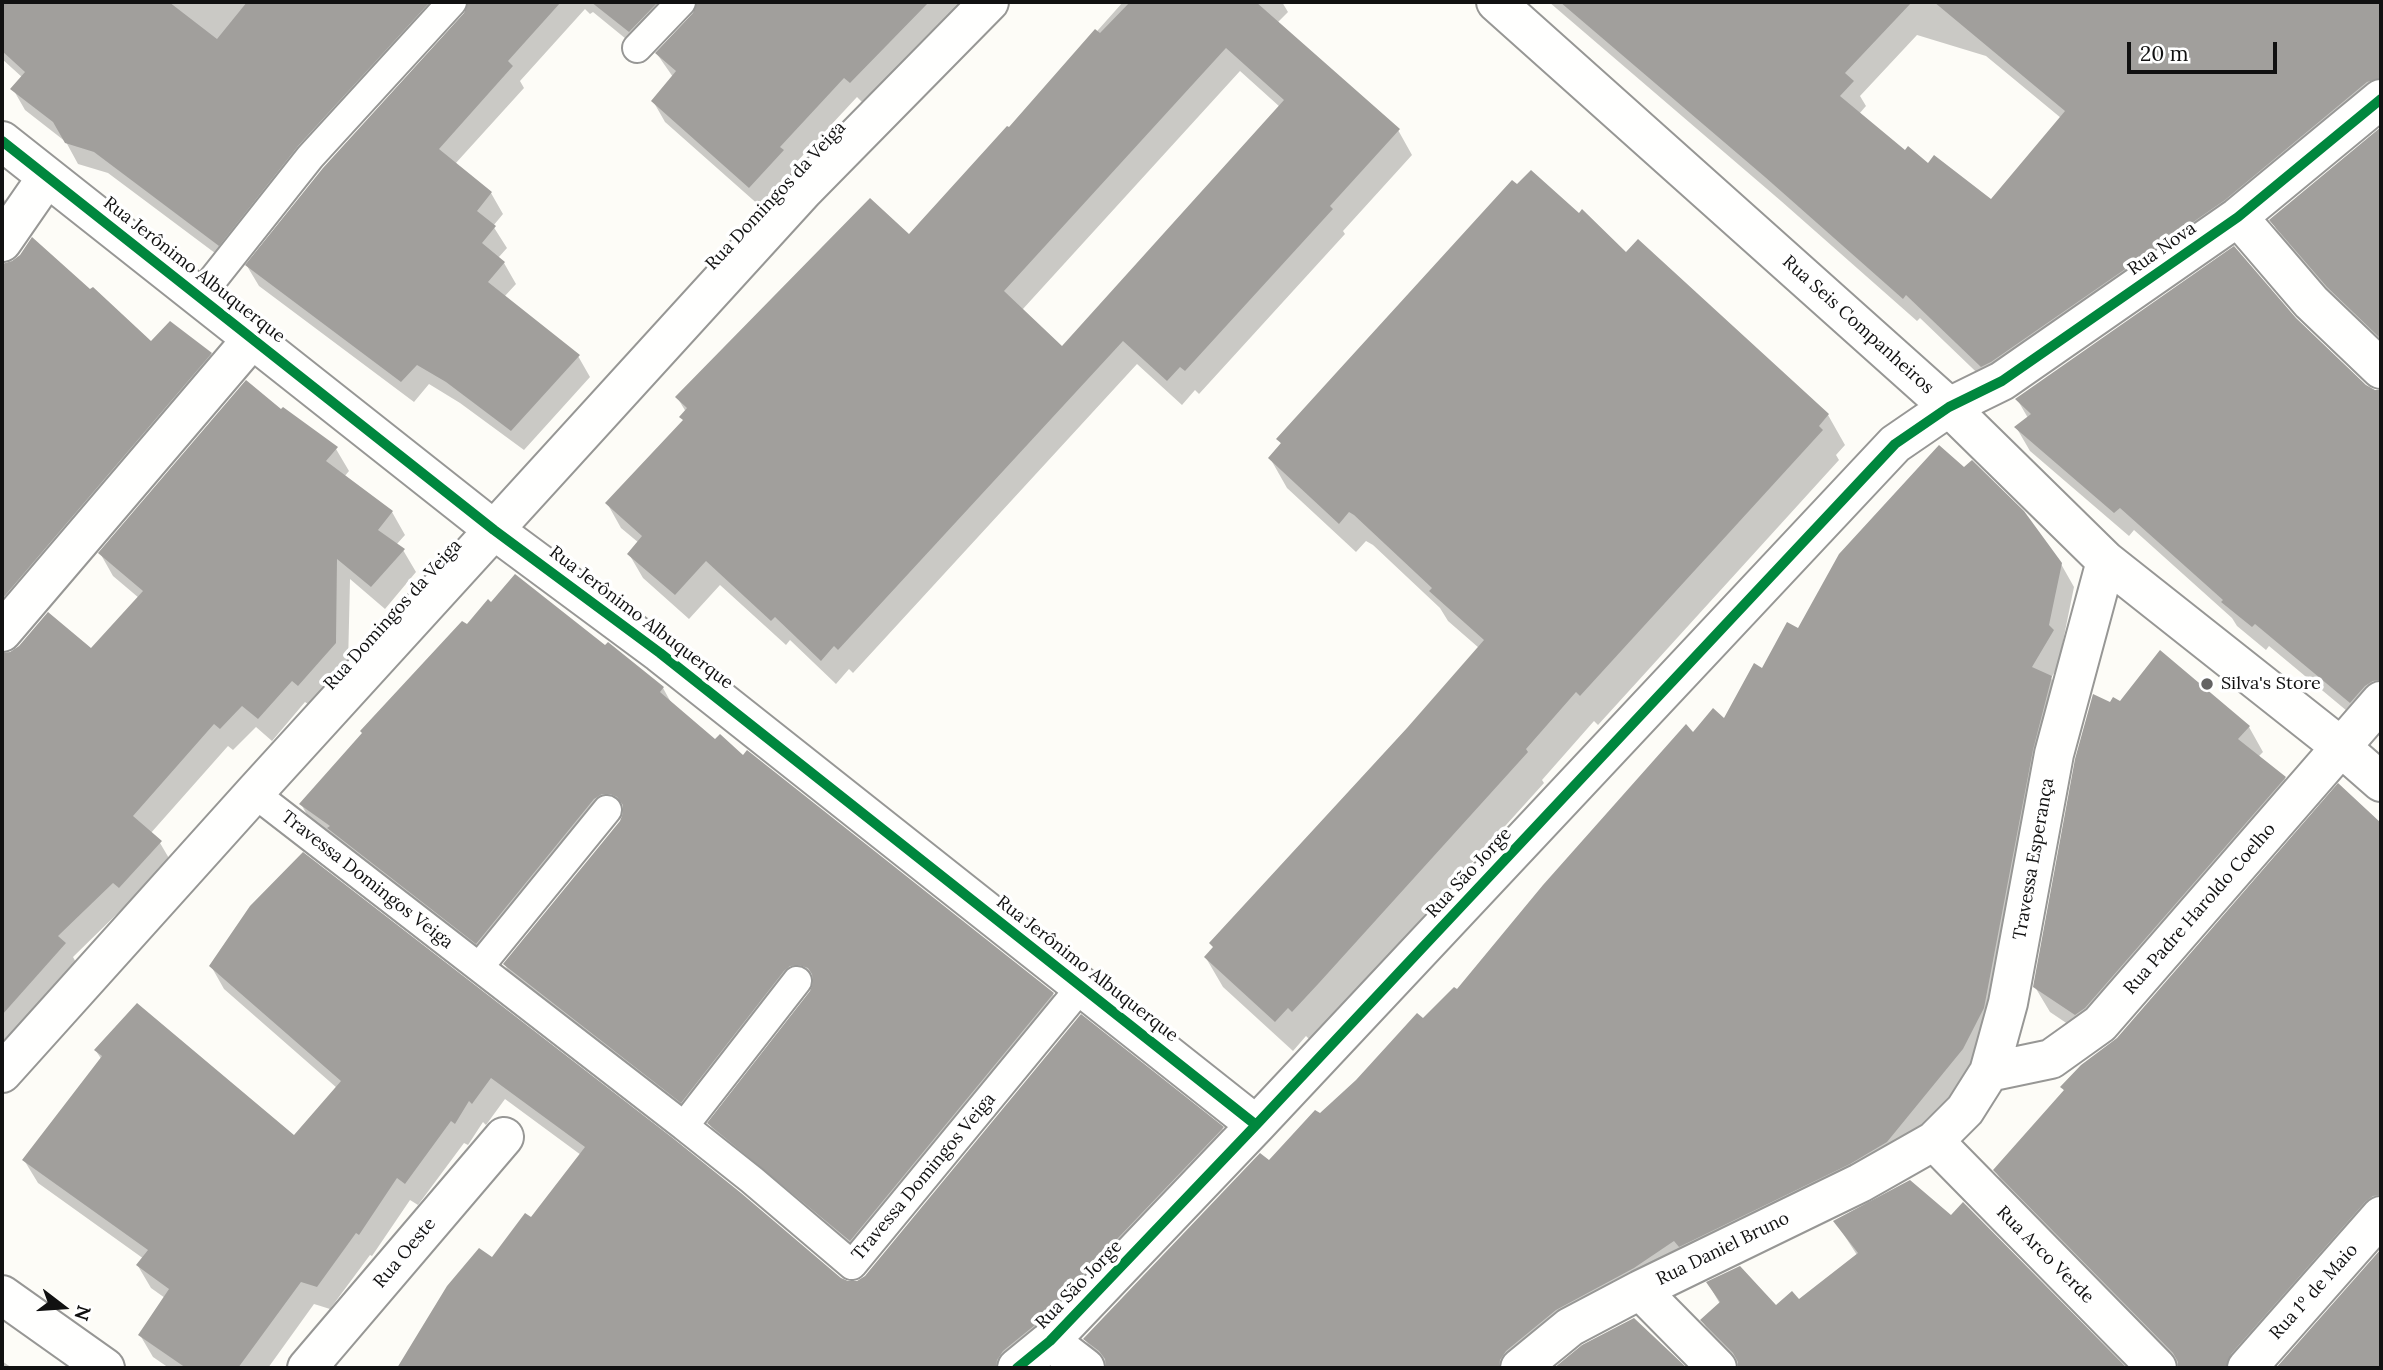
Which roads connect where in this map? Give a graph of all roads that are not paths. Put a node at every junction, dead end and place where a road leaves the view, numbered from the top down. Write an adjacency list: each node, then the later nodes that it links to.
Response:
1 (452, 2): 11 (lane)
2 (681, 2): 5 (lane)
3 (989, 2): 15 (street, Rua Domingos da Veiga)
4 (1496, 2): 14 (street, Rua Seis Companheiros)
5 (637, 48)
6 (2381, 99): 9 (street, Rua Nova)
7 (2, 141): 8 (street, Rua Jerônimo Albuquerque)
8 (47, 177): 10 (street); 11 (street, Rua Jerônimo Albuquerque)
9 (2238, 217): 13 (street); 14 (street, Rua Nova)
10 (2, 242)
11 (199, 297): 12 (street, Rua Jerônimo Albuquerque)
12 (253, 338): 15 (street, Rua Jerônimo Albuquerque); 17 (street)
13 (2381, 369)
14 (1949, 407): 16 (street, Rua Seis Companheiros); 28 (street, Rua São Jorge)
15 (494, 530): 21 (street, Rua Domingos da Veiga); 25 (street, Rua Jerônimo Albuquerque)
16 (2106, 561): 19 (street, Rua Seis Companheiros); 26 (street, Travessa Esperança)
17 (2, 632)
18 (2381, 701): 19 (street, Rua Padre Haroldo Coelho)
19 (2341, 747): 20 (street, Rua Seis Companheiros); 26 (street, Rua Padre Haroldo Coelho)
20 (2381, 782)
21 (254, 793): 23 (lane, Travessa Domingos Veiga); 27 (street, Rua Domingos da Veiga)
22 (607, 810): 23 (lane)
23 (479, 967): 29 (lane, Travessa Domingos Veiga)
24 (797, 981): 29 (lane)
25 (1082, 986): 28 (street, Rua Jerônimo Albuquerque); 29 (lane, Travessa Domingos Veiga)
26 (1989, 1072): 31 (street, Travessa Esperança)
27 (2, 1073)
28 (1256, 1125): 35 (street, Rua São Jorge)
29 (684, 1126)
30 (504, 1137): 37 (street, Rua Oeste)
31 (1934, 1141): 33 (street, Rua Daniel Bruno); 42 (street, Rua Arco Verde)
32 (2381, 1216): 43 (street, Rua 1º de Maio)
33 (1640, 1290): 40 (street, Rua Daniel Bruno); 41 (street)
34 (2, 1295): 36 (street)
35 (1050, 1341): 38 (street, Rua São Jorge); 39 (street)
36 (105, 1368)
37 (307, 1368)
38 (1017, 1368)
39 (1085, 1368)
40 (1520, 1368)
41 (1717, 1368)
42 (2157, 1368)
43 (2247, 1368)

